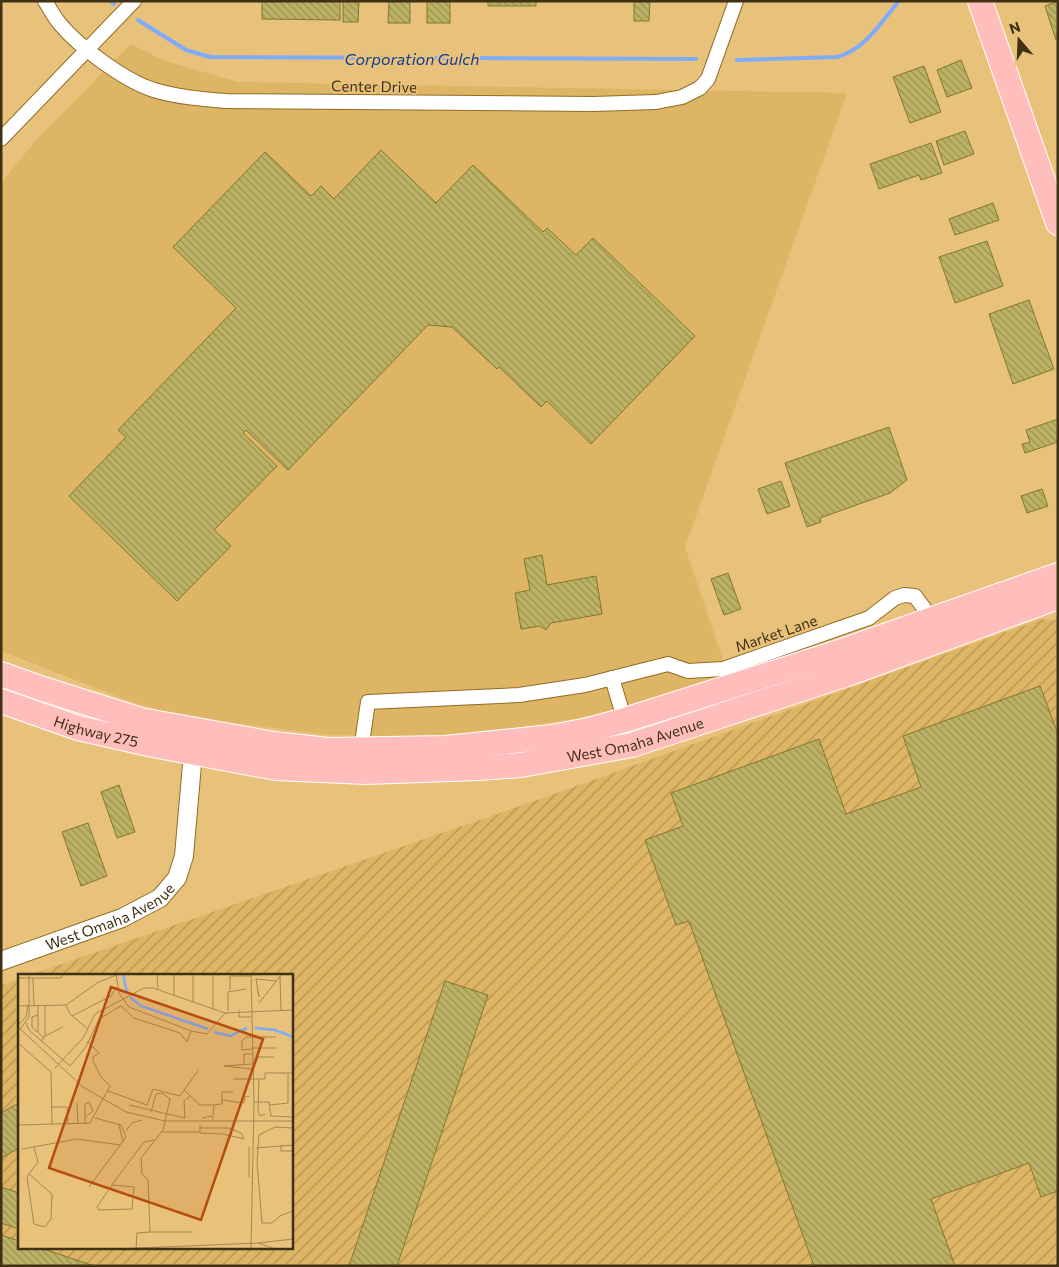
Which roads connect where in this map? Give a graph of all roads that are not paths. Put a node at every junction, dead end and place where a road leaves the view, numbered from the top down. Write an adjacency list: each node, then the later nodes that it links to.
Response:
1 (45, 1): 5 (street, Center Drive)
2 (134, 1): 5 (street)
3 (736, 1): 5 (street, Center Drive)
4 (980, 1): 7 (highway)
5 (88, 49): 6 (street)
6 (1, 140)
7 (1058, 223)
8 (1058, 575): 10 (highway, West Omaha Avenue)
9 (1058, 597): 16 (highway, West Omaha Avenue)
10 (929, 620): 12 (street, Market Lane); 14 (highway, West Omaha Avenue)
11 (1, 674): 15 (highway, Highway 275)
12 (612, 678): 14 (street); 17 (street, Market Lane)
13 (1, 701): 18 (highway, Highway 275)
14 (625, 720): 16 (street); 17 (highway, West Omaha Avenue)
15 (199, 730): 17 (highway, West Omaha Avenue); 18 (street, West Omaha Avenue)
16 (632, 745): 18 (highway, West Omaha Avenue)
17 (361, 750)
18 (193, 753): 19 (street, West Omaha Avenue)
19 (1, 961)

